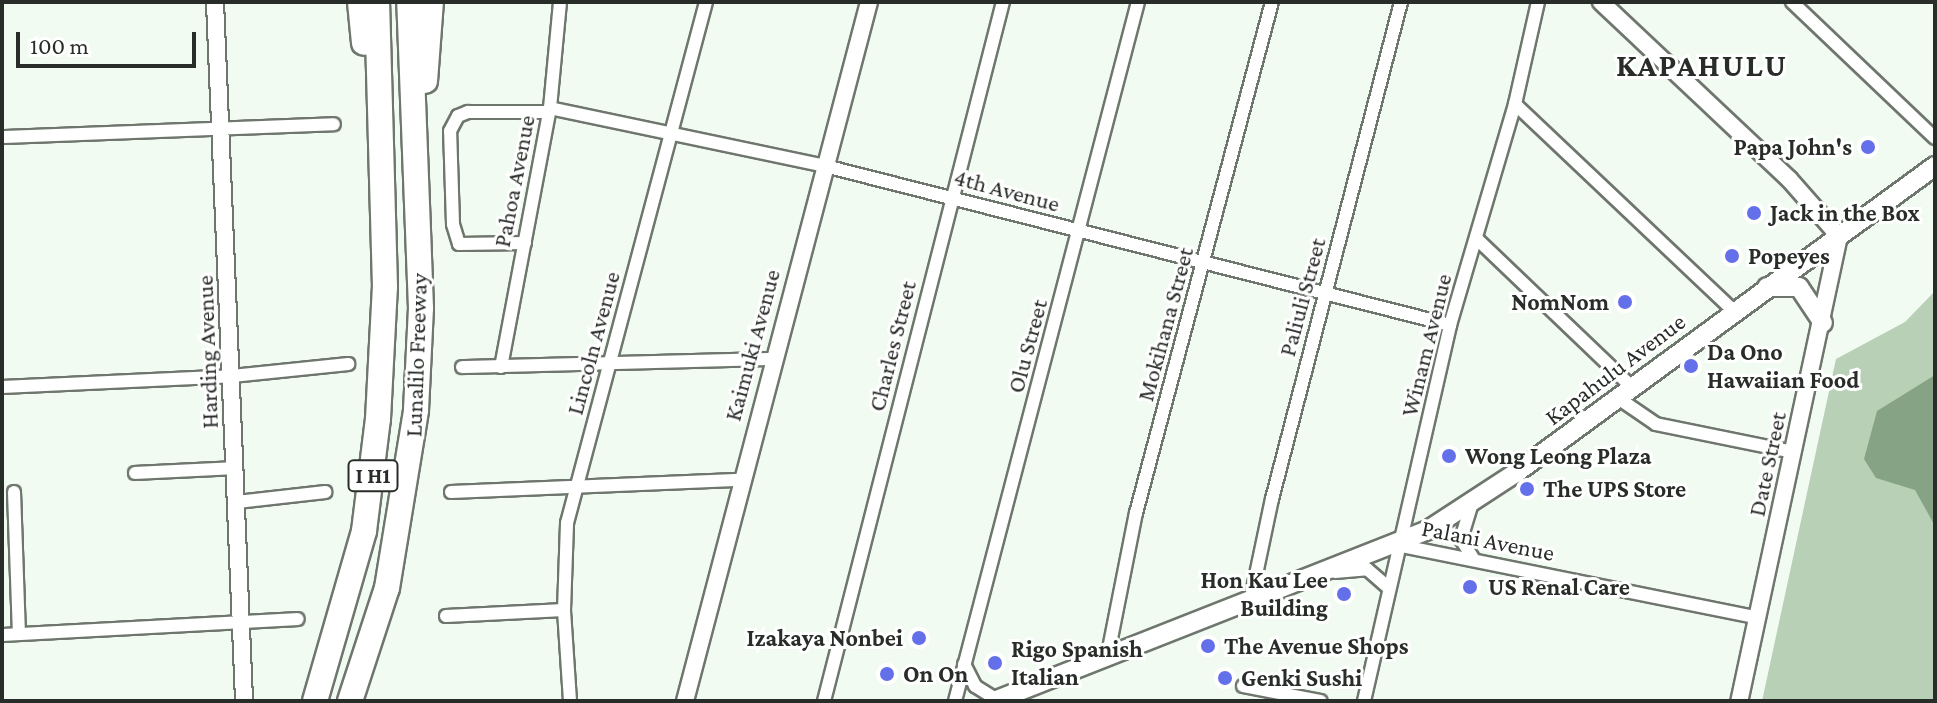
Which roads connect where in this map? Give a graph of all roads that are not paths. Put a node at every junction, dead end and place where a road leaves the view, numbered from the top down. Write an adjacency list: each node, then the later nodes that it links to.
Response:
1 (215, 2): 19 (street, Harding Avenue)
2 (360, 2): 31 (highway)
3 (377, 2): 31 (highway, Lunalilo Freeway / I H1)
4 (409, 2): 25 (highway, Lunalilo Freeway / I H1)
5 (431, 2): 25 (highway)
6 (560, 2): 17 (street, Pahoa Avenue)
7 (706, 2): 20 (street, Lincoln Avenue)
8 (869, 2): 23 (street, Kaimuki Avenue)
9 (1003, 2): 26 (street, Charles Street)
10 (1138, 2): 27 (street, Olu Street)
11 (1272, 2): 32 (street, Mokihana Street)
12 (1401, 2): 34 (street, Paliuli Street)
13 (1538, 2): 16 (street, Winam Avenue)
14 (1601, 2): 28 (street)
15 (1792, 2): 22 (street)
16 (1515, 104): 29 (street, Winam Avenue); 35 (street)
17 (550, 110): 20 (street, 4th Avenue); 30 (street, Pahoa Avenue); 30 (street, 4th Avenue)
18 (334, 124): 19 (street)
19 (221, 129): 21 (street); 43 (street, Harding Avenue)
20 (672, 132): 23 (street, 4th Avenue); 42 (street, Lincoln Avenue)
21 (2, 137)
22 (1935, 138)
23 (825, 166): 26 (street, 4th Avenue); 38 (street, Kaimuki Avenue)
24 (1935, 166): 28 (main road, Kapahulu Avenue)
25 (417, 191): 74 (highway, Lunalilo Freeway / I H1)
26 (953, 198): 27 (street, 4th Avenue); 77 (street, Charles Street)
27 (1081, 233): 32 (street, 4th Avenue); 69 (street, Olu Street)
28 (1839, 236): 33 (main road, Kapahulu Avenue); 36 (street, Date Street)
29 (1477, 239): 37 (street, Winam Avenue); 45 (street)
30 (525, 243): 41 (street, Pahoa Avenue)
31 (384, 244): 73 (highway, Lunalilo Freeway / I H1)
32 (1205, 262): 34 (street, 4th Avenue); 68 (street, Mokihana Street)
33 (1767, 287): 35 (main road, Kapahulu Avenue); 36 (main road)
34 (1326, 294): 37 (street, 4th Avenue); 60 (street, Paliuli Street)
35 (1734, 311): 45 (main road, Kapahulu Avenue)
36 (1823, 323): 46 (street, Date Street)
37 (1450, 325): 56 (street, Winam Avenue)
38 (772, 359): 42 (street); 49 (street, Kaimuki Avenue)
39 (348, 364): 43 (street)
40 (462, 367): 41 (street)
41 (501, 367): 42 (street)
42 (609, 367): 50 (street, Lincoln Avenue)
43 (232, 376): 44 (street); 47 (street, Harding Avenue)
44 (2, 387)
45 (1625, 392): 46 (street); 55 (main road, Kapahulu Avenue)
46 (1794, 452): 63 (street, Date Street)
47 (236, 468): 48 (street); 54 (street, Harding Avenue)
48 (135, 473)
49 (741, 480): 50 (street); 76 (street, Kaimuki Avenue)
50 (579, 486): 53 (street); 61 (street, Lincoln Avenue)
51 (14, 492): 66 (street)
52 (325, 492): 54 (street)
53 (451, 492)
54 (237, 502): 65 (street, Harding Avenue)
55 (1473, 503): 56 (main road, Kapahulu Avenue); 57 (street)
56 (1397, 545): 57 (street, Palani Avenue); 58 (main road, Kapahulu Avenue); 59 (street, Winam Avenue)
57 (1473, 558): 63 (street, Palani Avenue)
58 (1327, 573): 59 (street); 60 (main road, Kapahulu Avenue)
59 (1388, 587): 80 (street, Winam Avenue)
60 (1250, 603): 68 (main road, Kapahulu Avenue)
61 (564, 610): 62 (street); 75 (street, Lincoln Avenue)
62 (446, 616)
63 (1758, 618): 81 (street, Date Street)
64 (298, 619): 65 (street)
65 (242, 624): 66 (street); 72 (street, Harding Avenue)
66 (19, 634): 67 (street)
67 (2, 635)
68 (1107, 659): 71 (main road, Kapahulu Avenue)
69 (964, 664): 71 (street); 78 (street, Olu Street)
70 (1243, 686): 79 (street)
71 (996, 700)
72 (244, 701)
73 (315, 701)
74 (350, 701)
75 (570, 701)
76 (685, 701)
77 (824, 701)
78 (955, 701)
79 (1321, 701)
80 (1364, 701)
81 (1739, 701)

